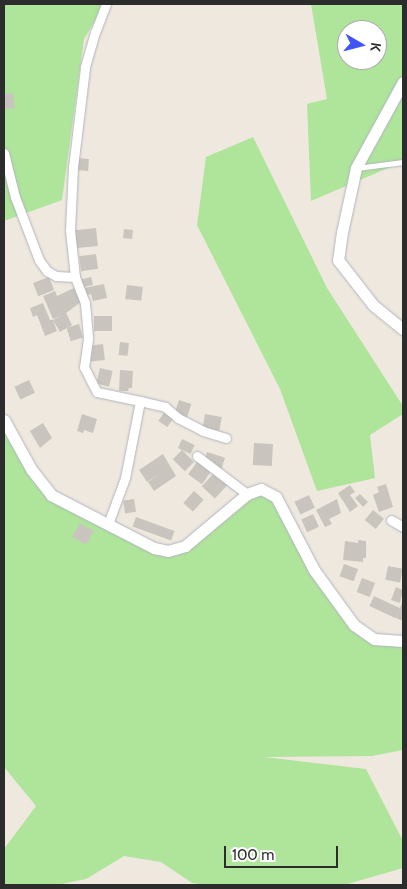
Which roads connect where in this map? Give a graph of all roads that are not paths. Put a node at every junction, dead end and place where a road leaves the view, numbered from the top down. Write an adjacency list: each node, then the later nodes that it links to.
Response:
1 (106, 4): 6 (street)
2 (403, 82): 5 (street)
3 (4, 153): 6 (street)
4 (403, 162): 5 (lane)
5 (356, 168): 7 (street)
6 (75, 277): 8 (street)
7 (403, 329)
8 (140, 402): 10 (street); 14 (street)
9 (4, 420): 14 (street)
10 (226, 438)
11 (198, 456): 12 (street)
12 (247, 494): 14 (street); 16 (street)
13 (391, 520): 15 (street)
14 (108, 524)
15 (403, 527)
16 (403, 641)

